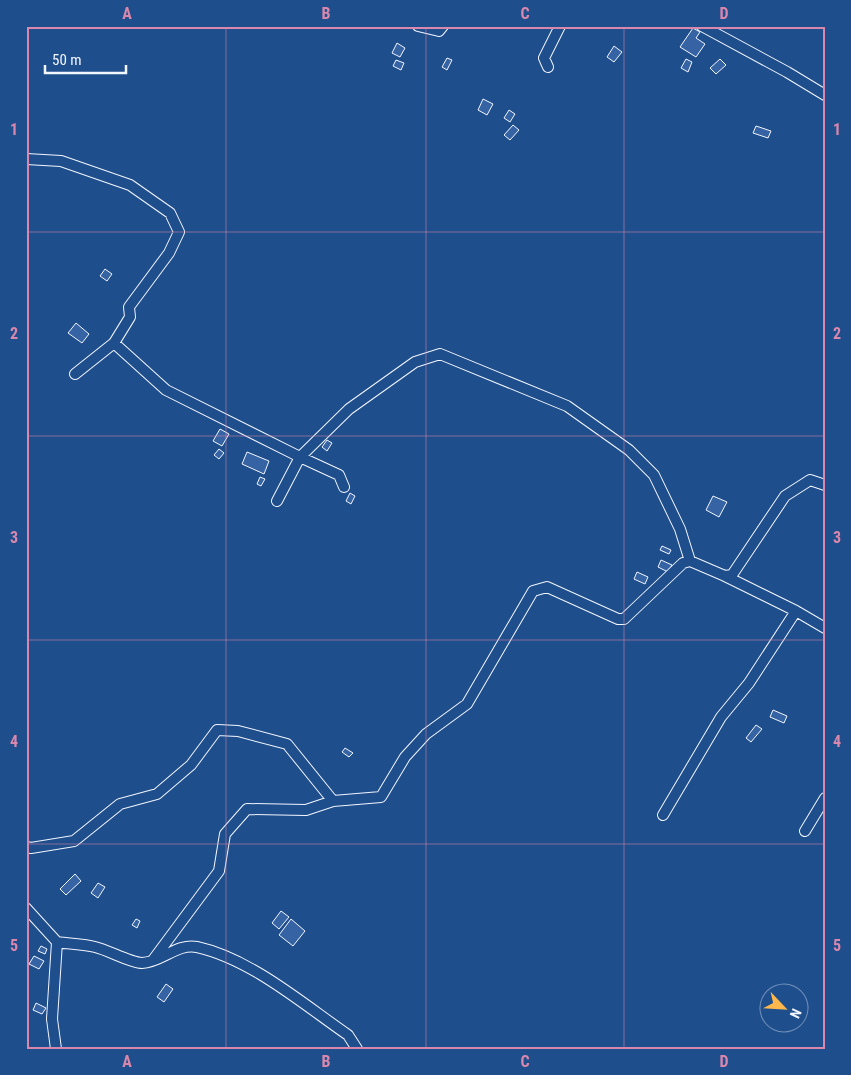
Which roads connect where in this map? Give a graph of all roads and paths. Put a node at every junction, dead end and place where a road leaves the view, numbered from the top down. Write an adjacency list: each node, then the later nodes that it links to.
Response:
1 (418, 26): 2 (street)
2 (443, 26)
3 (560, 26): 5 (street)
4 (702, 26): 6 (street)
5 (548, 67)
6 (825, 94)
7 (26, 159): 8 (street)
8 (114, 343): 9 (street); 10 (street)
9 (75, 374)
10 (300, 458): 12 (street); 13 (street); 14 (street)
11 (825, 485): 15 (street)
12 (344, 487)
13 (277, 501)
14 (690, 561): 15 (street); 19 (street)
15 (725, 576): 16 (street)
16 (796, 611): 17 (street); 20 (street)
17 (825, 628)
18 (825, 798): 21 (street)
19 (333, 800): 22 (street); 25 (street)
20 (663, 815)
21 (805, 831)
22 (26, 847)
23 (26, 908): 24 (street)
24 (57, 942): 25 (street); 26 (street)
25 (152, 961): 27 (street)
26 (56, 1049)
27 (357, 1049)

